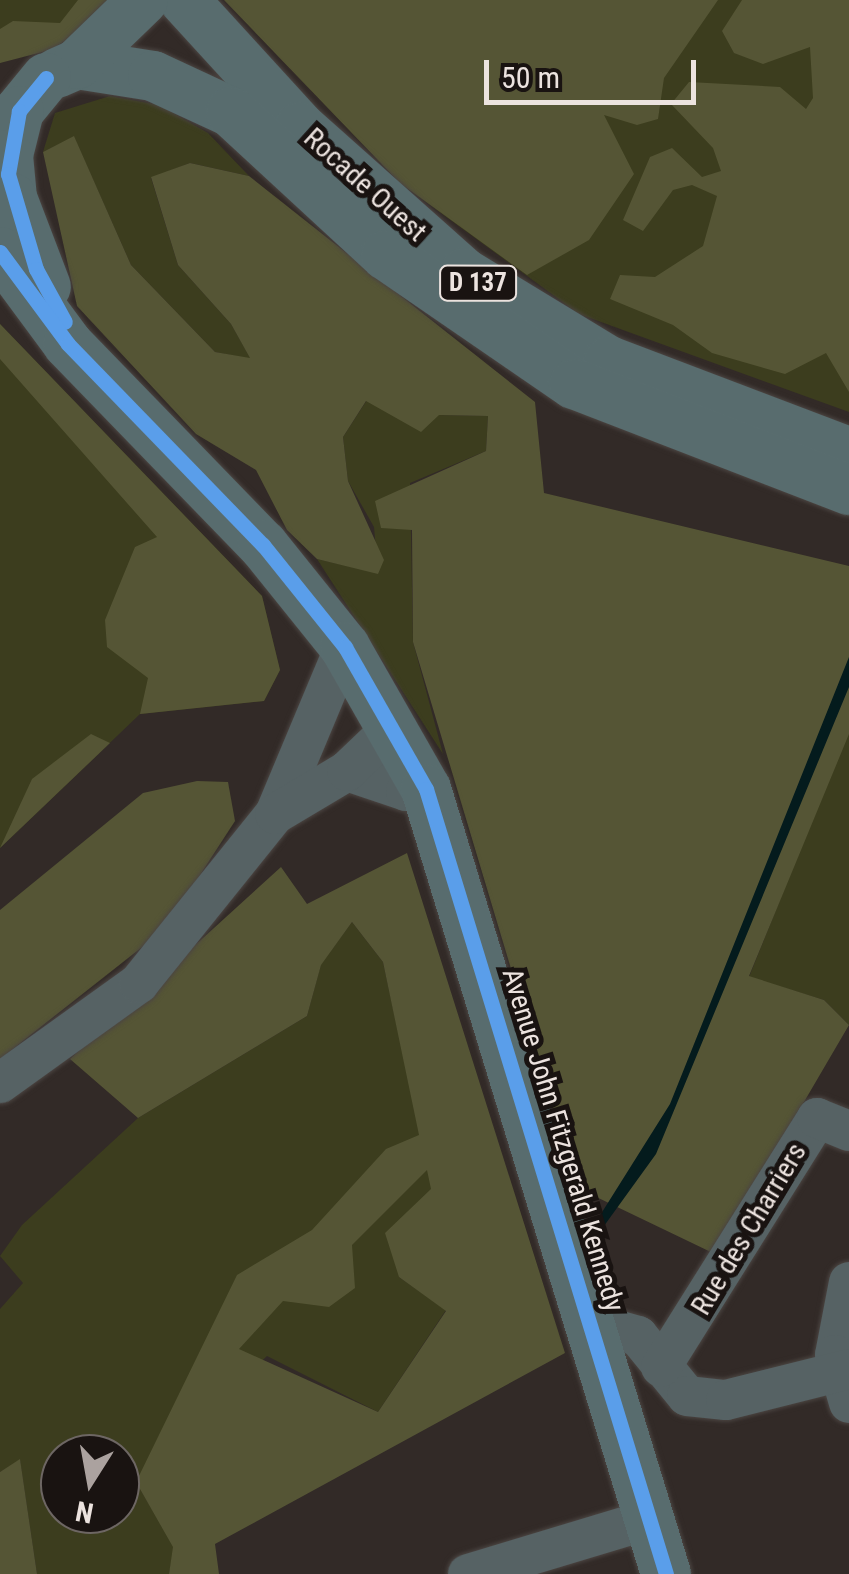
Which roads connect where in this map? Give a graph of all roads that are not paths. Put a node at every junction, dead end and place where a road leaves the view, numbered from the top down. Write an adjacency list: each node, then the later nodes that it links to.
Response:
1 (143, 0): 3 (main road, Avenue John Fitzgerald Kennedy)
2 (184, 0): 6 (main road, Rocade Ouest / D 137)
3 (41, 77): 5 (main road, Avenue John Fitzgerald Kennedy); 7 (main road, D 137)
4 (0, 252): 5 (main road, Avenue John Fitzgerald Kennedy)
5 (107, 384): 8 (main road, Avenue John Fitzgerald Kennedy)
6 (849, 452)
7 (849, 490)
8 (345, 647): 9 (main road, Avenue John Fitzgerald Kennedy); 10 (street)
9 (385, 713): 10 (street); 11 (street); 12 (main road, Avenue John Fitzgerald Kennedy)
10 (317, 727): 13 (street)
11 (346, 772): 12 (street); 13 (street)
12 (426, 789): 17 (main road, Avenue John Fitzgerald Kennedy)
13 (275, 814): 14 (street)
14 (0, 1083)
15 (849, 1131): 18 (street, Rue des Charriers)
16 (849, 1282): 19 (street)
17 (592, 1323): 18 (street); 20 (main road, Avenue John Fitzgerald Kennedy)
18 (661, 1367): 19 (street)
19 (845, 1382)
20 (650, 1518): 21 (street); 22 (main road, Avenue John Fitzgerald Kennedy)
21 (468, 1574)
22 (666, 1574)

